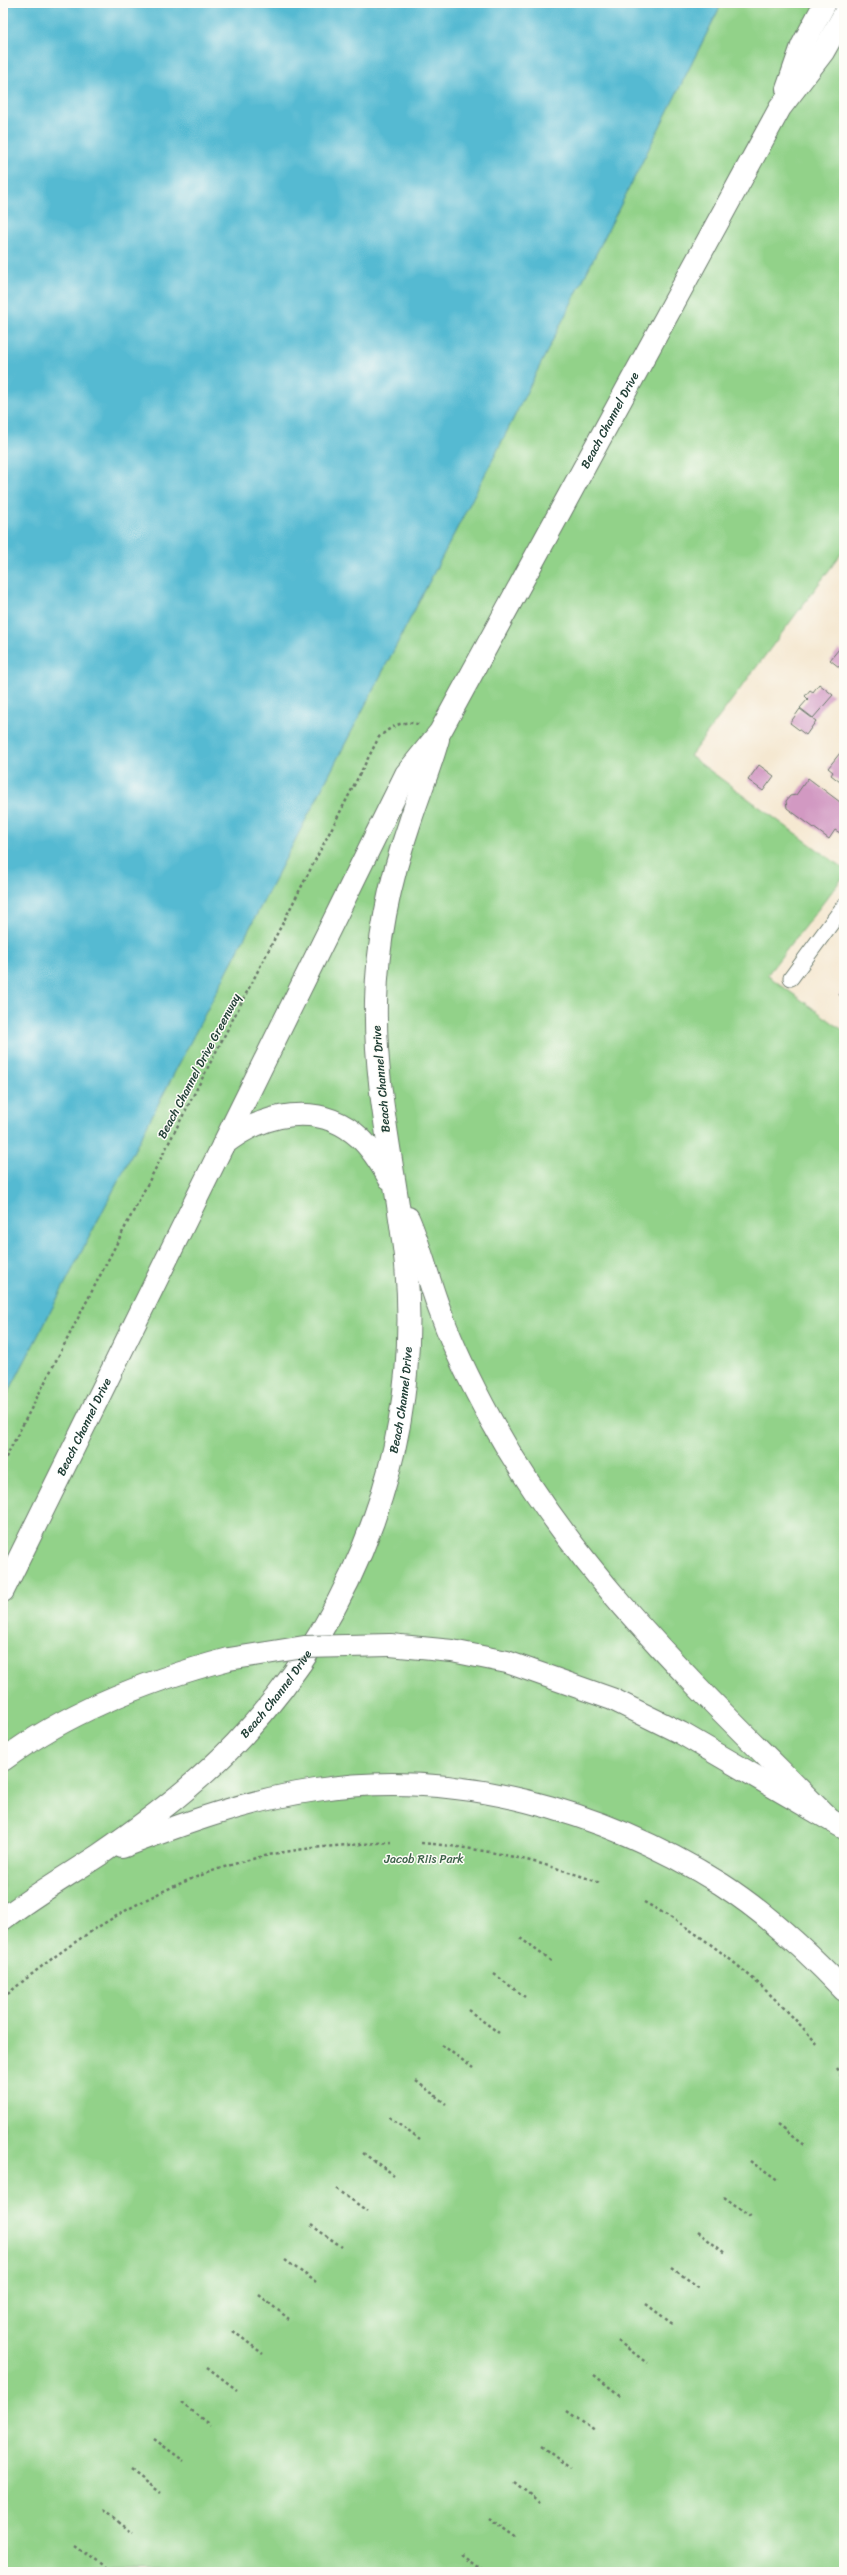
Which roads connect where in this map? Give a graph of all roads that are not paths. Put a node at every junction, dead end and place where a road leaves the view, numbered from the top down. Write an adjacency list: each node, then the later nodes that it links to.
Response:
1 (825, 3): 3 (main road, Beach Channel Drive)
2 (844, 15): 3 (main road, Beach Channel Drive)
3 (780, 108): 4 (main road, Beach Channel Drive)
4 (440, 732): 7 (main road, Beach Channel Drive); 8 (main road, Beach Channel Drive)
5 (844, 906): 6 (street)
6 (791, 978)
7 (221, 1147): 8 (main road); 9 (main road, Beach Channel Drive)
8 (393, 1184): 11 (main road); 12 (main road, Beach Channel Drive)
9 (3, 1591)
10 (3, 1760): 11 (main road, bridge)
11 (835, 1822)
12 (98, 1856): 13 (main road, Beach Channel Drive); 14 (main road)
13 (3, 1919)
14 (844, 1990)

